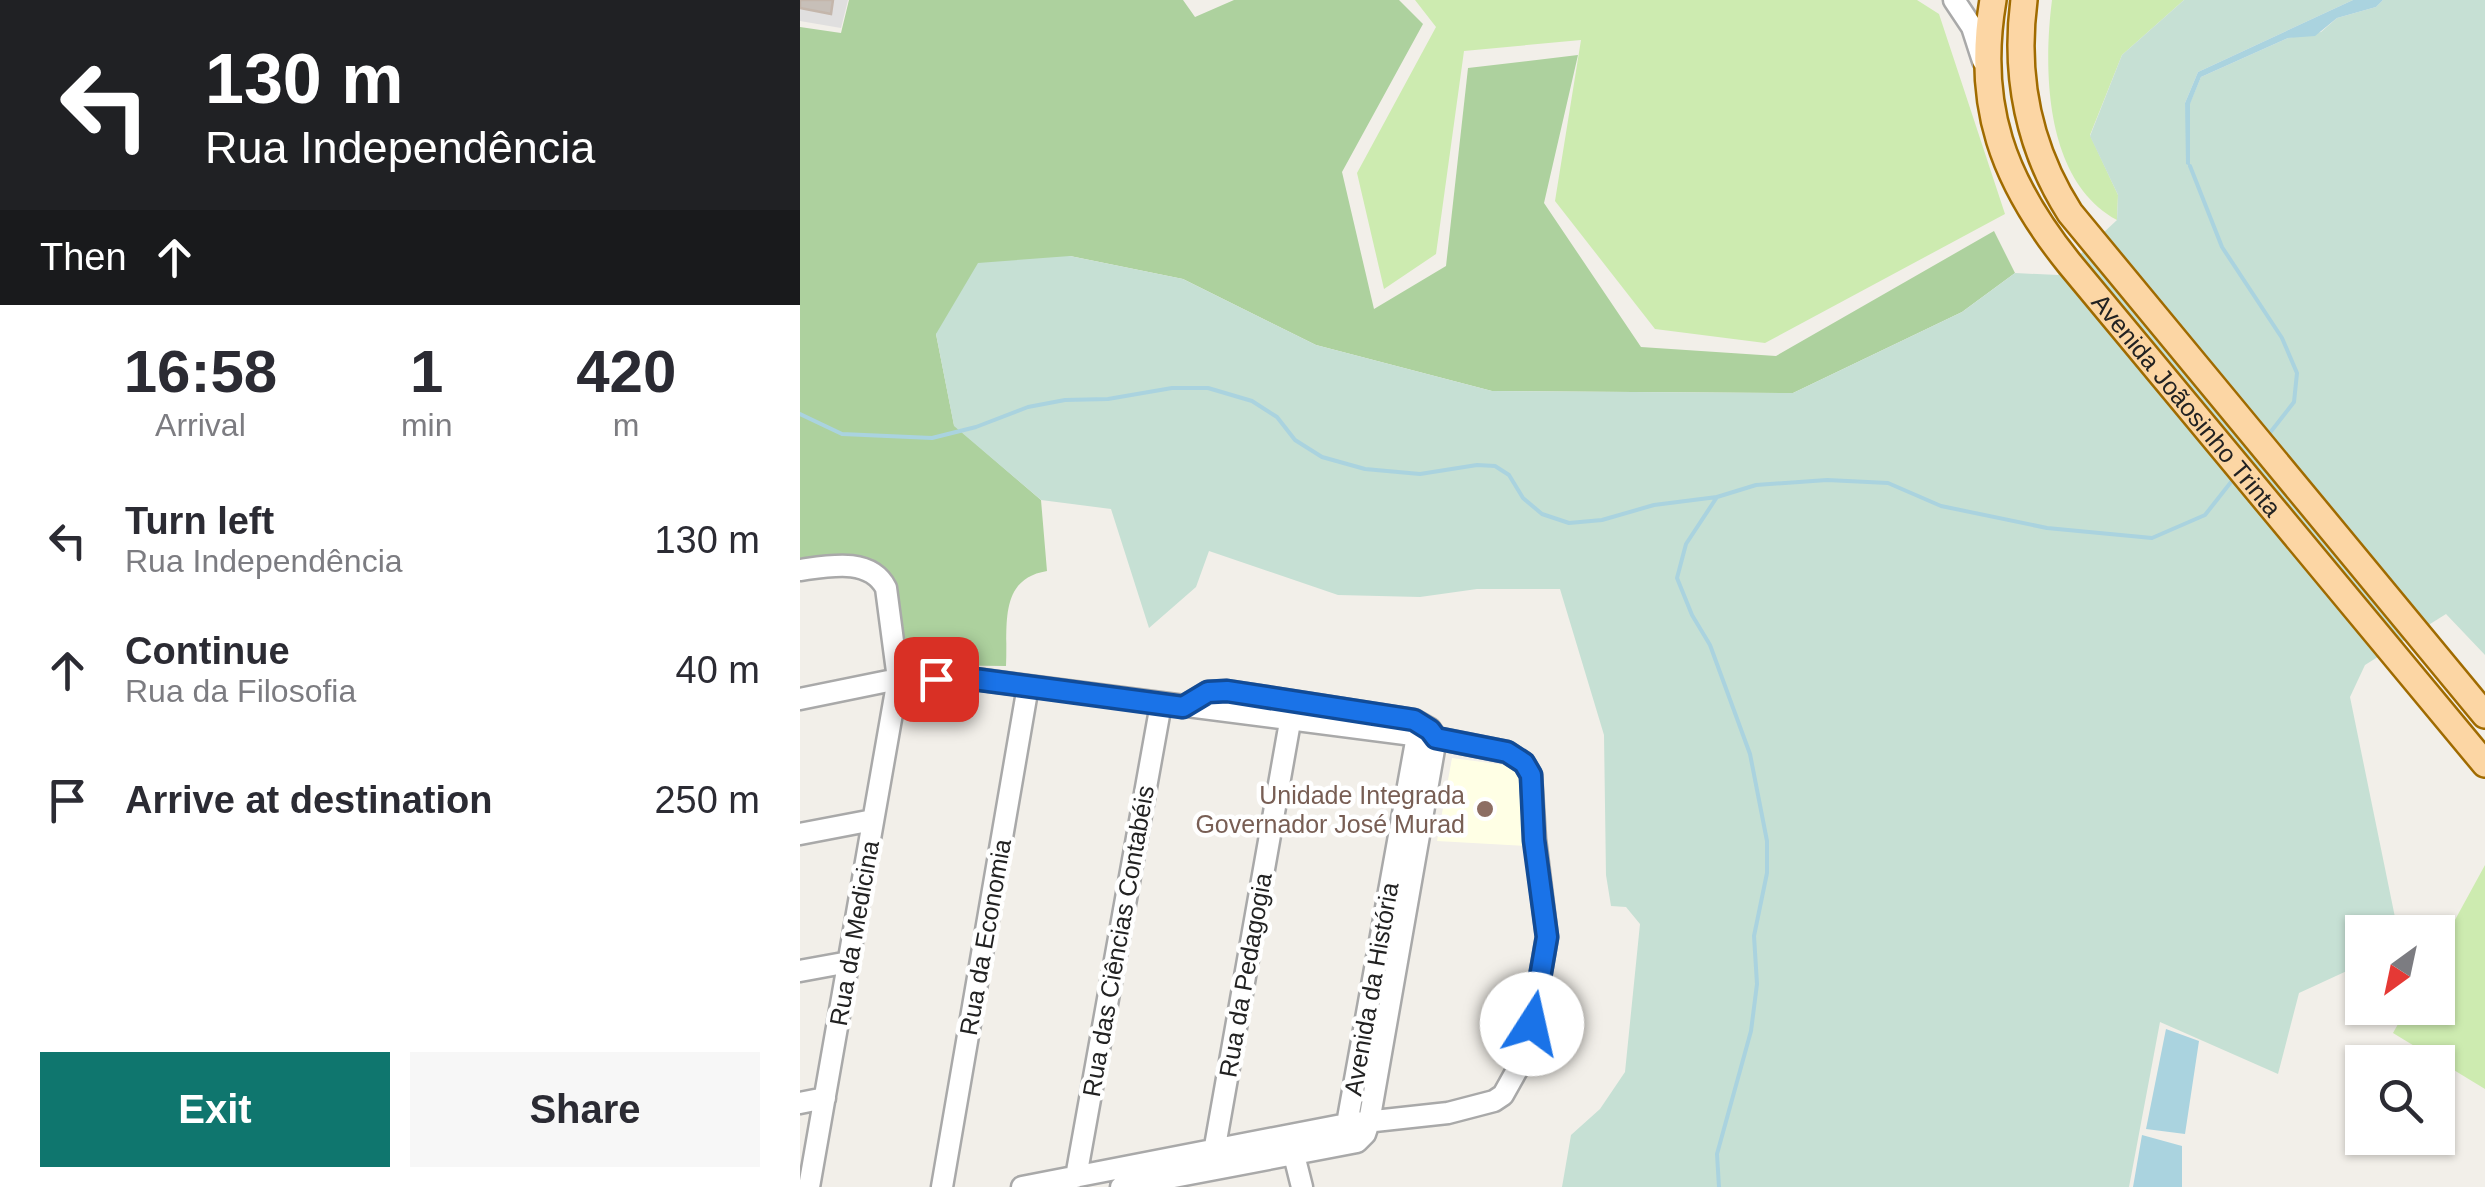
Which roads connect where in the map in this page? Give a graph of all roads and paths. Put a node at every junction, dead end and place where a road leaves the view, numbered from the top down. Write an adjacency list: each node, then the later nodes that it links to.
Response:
1 (1954, 0): 4 (street)
2 (1992, 0): 4 (main road, Avenida Joãosinho Trinta)
3 (2024, 0): 11 (main road, Avenida Joãosinho Trinta)
4 (1985, 68): 12 (main road, Avenida Joãosinho Trinta)
5 (800, 570): 6 (street, Rua da Medicina)
6 (898, 679): 7 (street); 8 (street); 17 (street, Rua da Medicina)
7 (1028, 686): 9 (street); 29 (street, Rua da Economia)
8 (800, 700)
9 (1161, 704): 10 (street); 27 (street, Rua das Ciências Contabéis)
10 (1183, 707): 13 (street); 14 (street)
11 (2485, 714)
12 (2448, 719): 15 (main road, Avenida Joãosinho Trinta); 16 (main road)
13 (1290, 722): 14 (street); 26 (street, Rua da Pedagogia)
14 (1426, 737): 23 (street, Avenida da História); 23 (street); 24 (street, Avenida da História)
15 (2485, 764)
16 (2485, 782)
17 (874, 820): 18 (street); 19 (street, Rua da Medicina)
18 (800, 834)
19 (848, 962): 20 (street); 21 (street, Rua da Medicina)
20 (800, 972)
21 (825, 1098): 22 (street); 28 (street, Rua da Medicina)
22 (800, 1103)
23 (1370, 1122): 24 (street, Avenida da História); 25 (street, Avenida da História)
24 (1347, 1124): 26 (street, Avenida da História)
25 (1294, 1155): 26 (street, Avenida da História); 32 (street)
26 (1215, 1160): 27 (street, Avenida da História); 31 (street, Avenida da História)
27 (1076, 1177): 30 (street, Avenida da História)
28 (810, 1187)
29 (942, 1187)
30 (1022, 1187)
31 (1120, 1187)
32 (1302, 1187)

